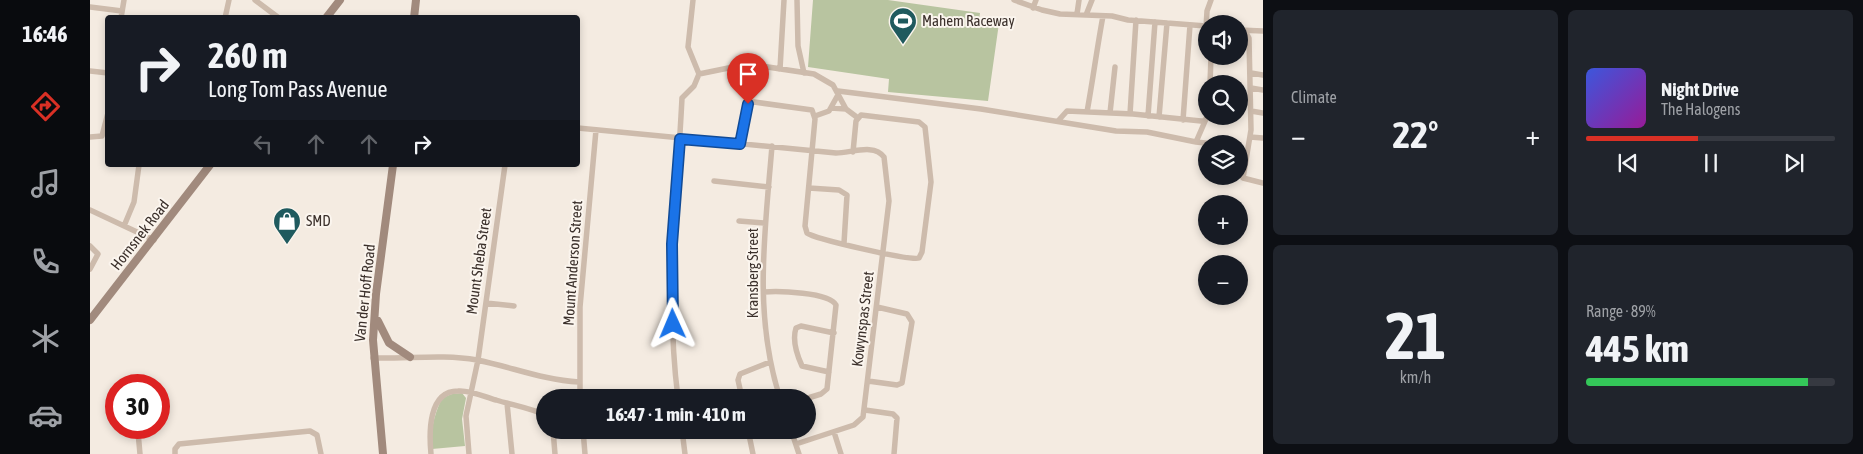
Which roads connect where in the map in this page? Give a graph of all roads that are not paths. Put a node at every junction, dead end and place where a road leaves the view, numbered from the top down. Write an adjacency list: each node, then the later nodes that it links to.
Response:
1 (124, 0): 16 (street)
2 (229, 0): 18 (street)
3 (255, 0): 19 (street)
4 (340, 0): 20 (main road)
5 (414, 0): 21 (main road)
6 (693, 0): 39 (street)
7 (784, 0): 34 (street)
8 (797, 0): 37 (street)
9 (1014, 0): 14 (street)
10 (1036, 0): 14 (street)
11 (1079, 0): 17 (street)
12 (1092, 0): 22 (street)
13 (1211, 0): 23 (street)
14 (1031, 4): 17 (street)
15 (90, 7): 16 (street)
16 (121, 14)
17 (1077, 14): 22 (street)
18 (226, 15)
19 (275, 15)
20 (328, 15)
21 (412, 15)
22 (1086, 15): 24 (street)
23 (1208, 15)
24 (1103, 16): 25 (street); 46 (street)
25 (1136, 20): 26 (street); 49 (street)
26 (1155, 22): 27 (street); 52 (street)
27 (1168, 23): 28 (street); 53 (street)
28 (1190, 25): 29 (street); 55 (street)
29 (1198, 26)
30 (1248, 30): 31 (street)
31 (1263, 31)
32 (1248, 36): 38 (street)
33 (1115, 67): 48 (street)
34 (780, 69): 37 (street); 39 (street)
35 (90, 71): 36 (street)
36 (105, 73)
37 (804, 73): 43 (street)
38 (1251, 73): 40 (street); 41 (street)
39 (699, 74): 65 (street)
40 (1263, 75)
41 (1251, 88): 42 (street); 47 (street)
42 (1263, 90)
43 (839, 92): 44 (street); 45 (street); 56 (street)
44 (831, 108): 45 (street); 51 (street)
45 (846, 109): 54 (street)
46 (1087, 112): 48 (street); 56 (street)
47 (1252, 112): 50 (street); 63 (street)
48 (1110, 113): 49 (street)
49 (1130, 114): 52 (street)
50 (1263, 114)
51 (815, 116): 67 (street); 70 (street)
52 (1148, 116): 53 (street)
53 (1159, 117): 55 (street)
54 (858, 118): 71 (street); 90 (street)
55 (1183, 120): 57 (street)
56 (1058, 121): 66 (street)
57 (1198, 121)
58 (105, 124): 62 (street)
59 (1204, 125): 66 (street)
60 (580, 128): 61 (street)
61 (596, 130): 65 (street); 105 (street, Mount Anderson Street)
62 (90, 137)
63 (1250, 137): 64 (street); 68 (street)
64 (1263, 138)
65 (680, 139): 67 (street); 107 (street)
66 (1196, 142)
67 (740, 144): 69 (street)
68 (1248, 144)
69 (772, 146): 70 (street); 80 (street, Kransberg Street)
70 (812, 151): 71 (street); 81 (street)
71 (853, 152): 90 (street, Kowynspas Street)
72 (138, 167): 86 (street)
73 (209, 167): 87 (main road, Hornsnek Road)
74 (395, 167): 97 (main road, Van der Hoff Road)
75 (395, 167): 100 (main road, Van der Hoff Road)
76 (505, 167): 93 (street, Mount Sheba Street)
77 (1248, 179): 79 (street)
78 (714, 181): 80 (street)
79 (1263, 183)
80 (769, 187): 85 (street, Kransberg Street)
81 (809, 188): 88 (street); 88 (street)
82 (92, 211): 83 (street); 86 (street)
83 (90, 219)
84 (739, 221): 85 (street)
85 (765, 223): 92 (street, Kransberg Street)
86 (124, 226): 87 (street)
87 (154, 240): 96 (main road, Hornsnek Road)
88 (844, 243): 90 (street)
89 (90, 246): 91 (street)
90 (883, 253): 95 (street, Kowynspas Street)
91 (90, 270)
92 (764, 292): 98 (street); 102 (street, Kransberg Street)
93 (486, 303): 94 (street); 101 (street, Mount Sheba Street)
94 (514, 306)
95 (877, 307): 104 (street, Kowynspas Street); 104 (street)
96 (90, 320)
97 (378, 322): 99 (main road); 100 (main road, Van der Hoff Road)
98 (834, 332): 103 (street); 103 (street)
99 (410, 357): 100 (street); 101 (street)
100 (376, 358): 126 (main road, Van der Hoff Road)
101 (478, 360): 105 (street); 110 (street, Mount Sheba Street)
102 (770, 362): 108 (street); 109 (street, Kransberg Street)
103 (829, 372): 111 (street)
104 (868, 381): 113 (street, Kowynspas Street)
105 (579, 382): 106 (street, Mount Anderson Street)
106 (579, 389)
107 (677, 389)
108 (740, 389)
109 (778, 389)
110 (471, 393): 112 (street); 127 (street); 128 (street, Mount Sheba Street)
111 (816, 395)
112 (507, 403): 114 (street); 129 (street)
113 (865, 410): 115 (street); 136 (street)
114 (536, 412)
115 (834, 432): 122 (street); 135 (street)
116 (139, 439): 123 (street)
117 (554, 439): 130 (street)
118 (584, 439): 131 (street)
119 (683, 439): 132 (street)
120 (750, 439): 133 (street)
121 (794, 439): 122 (street)
122 (796, 444): 134 (street)
123 (140, 454)
124 (174, 454): 125 (street)
125 (320, 454)
126 (385, 454)
127 (431, 454)
128 (469, 454)
129 (512, 454)
130 (556, 454)
131 (585, 454)
132 (685, 454)
133 (753, 454)
134 (799, 454)
135 (841, 454)
136 (894, 454)

